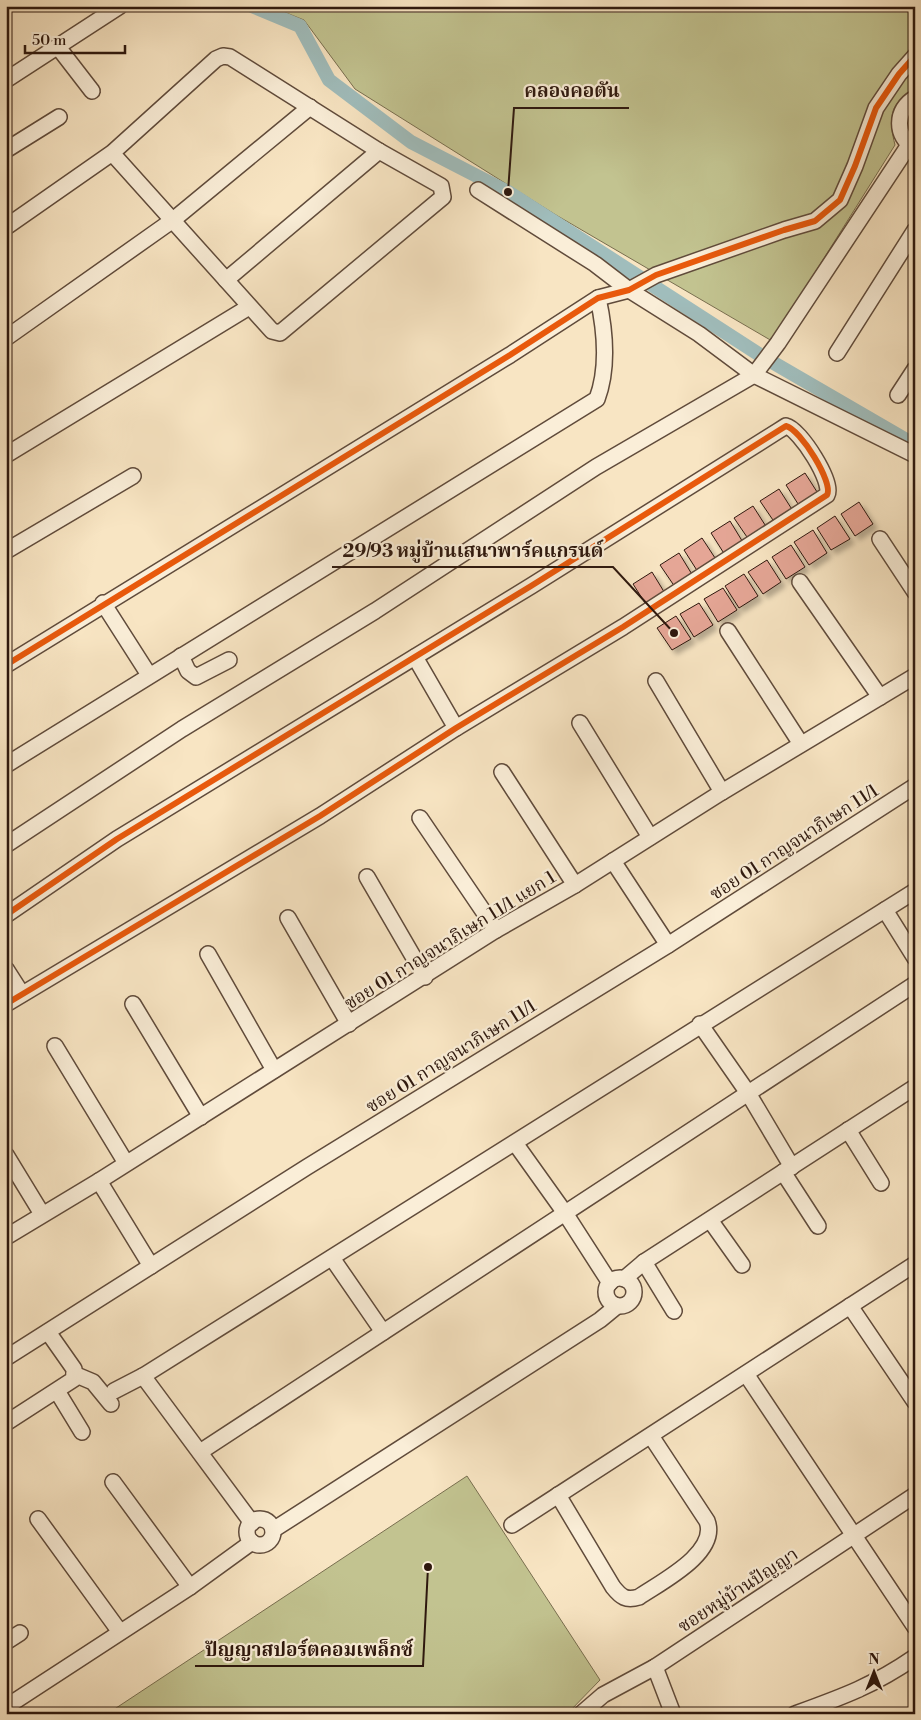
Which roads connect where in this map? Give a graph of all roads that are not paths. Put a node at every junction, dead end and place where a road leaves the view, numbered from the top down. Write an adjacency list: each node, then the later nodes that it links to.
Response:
1 (120, 6): 2 (street)
2 (58, 46): 4 (street); 5 (street)
3 (915, 56): 18 (street)
4 (6, 80)
5 (92, 91)
6 (915, 98): 9 (street)
7 (310, 107): 11 (street); 12 (street); 14 (street)
8 (59, 117): 10 (street)
9 (912, 146): 24 (street)
10 (6, 150)
11 (379, 151): 17 (street); 20 (street)
12 (112, 153): 14 (street); 15 (street)
13 (478, 190): 18 (street)
14 (173, 220): 17 (street); 21 (street)
15 (6, 227)
16 (915, 230): 22 (street)
17 (226, 280): 20 (street)
18 (633, 287): 19 (street); 24 (street)
19 (598, 298): 33 (street); 35 (street)
20 (249, 306): 26 (street)
21 (6, 338)
22 (837, 354)
23 (915, 369): 25 (street)
24 (756, 371): 27 (street); 52 (street)
25 (898, 395)
26 (6, 455)
27 (915, 455)
28 (133, 476): 30 (street)
29 (880, 539): 32 (street)
30 (6, 551)
31 (800, 582): 42 (street)
32 (915, 592)
33 (103, 603): 38 (street); 39 (street)
34 (728, 631): 45 (street)
35 (181, 656): 37 (street); 39 (street)
36 (416, 657): 44 (street); 44 (street); 58 (street)
37 (229, 660)
38 (6, 664)
39 (149, 675): 46 (street)
40 (915, 676): 42 (street, ซอย 01 กาญจนาภิเษก 11/1 แยก 1)
41 (656, 681): 49 (street)
42 (880, 697): 45 (street, ซอย 01 กาญจนาภิเษก 11/1 แยก 1)
43 (580, 723): 51 (street)
44 (456, 728): 67 (street)
45 (801, 744): 49 (street, ซอย 01 กาญจนาภิเษก 11/1 แยก 1)
46 (6, 765)
47 (502, 772): 55 (street)
48 (915, 786): 61 (street, ซอย 01 กาญจนาภิเษก 11/1)
49 (722, 792): 51 (street, ซอย 01 กาญจนาภิเษก 11/1 แยก 1)
50 (420, 818): 60 (street)
51 (650, 837): 53 (street, ซอย 01 กาญจนาภิเษก 11/1 แยก 1)
52 (6, 846)
53 (613, 861): 55 (street, ซอย 01 กาญจนาภิเษก 11/1 แยก 1); 61 (street)
54 (367, 877): 65 (street)
55 (575, 885): 60 (street, ซอย 01 กาญจนาภิเษก 11/1 แยก 1)
56 (915, 891): 57 (street)
57 (885, 910): 63 (street); 71 (street)
58 (6, 915)
59 (288, 918): 70 (street)
60 (496, 930): 65 (street, ซอย 01 กาญจนาภิเษก 11/1 แยก 1)
61 (668, 945): 93 (street, ซอย 01 กาญจนาภิเษก 11/1)
62 (208, 954): 73 (street)
63 (915, 958)
64 (6, 969): 67 (street)
65 (425, 977): 70 (street, ซอย 01 กาญจนาภิเษก 11/1 แยก 1)
66 (915, 984): 75 (street)
67 (22, 994): 68 (street)
68 (6, 1004)
69 (133, 1004): 76 (street)
70 (349, 1024): 73 (street, ซอย 01 กาญจนาภิเษก 11/1 แยก 1)
71 (700, 1024): 75 (street); 78 (street)
72 (55, 1046): 80 (street)
73 (274, 1070): 76 (street, ซอย 01 กาญจนาภิเษก 11/1 แยก 1)
74 (915, 1087): 77 (street)
75 (748, 1094): 81 (street); 84 (street)
76 (201, 1117): 80 (street, ซอย 01 กาญจนาภิเษก 11/1 แยก 1)
77 (848, 1130): 81 (street); 83 (street)
78 (515, 1143): 84 (street); 89 (street)
79 (6, 1155): 85 (street)
80 (126, 1164): 82 (street, ซอย 01 กาญจนาภิเษก 11/1 แยก 1)
81 (788, 1170): 86 (street); 87 (street)
82 (99, 1181): 85 (street, ซอย 01 กาญจนาภิเษก 11/1 แยก 1); 93 (street)
83 (881, 1183)
84 (566, 1213): 94 (street); 99 (street)
85 (42, 1214): 88 (street, ซอย 01 กาญจนาภิเษก 11/1 แยก 1)
86 (710, 1220): 90 (street); 92 (street)
87 (818, 1226)
88 (6, 1237)
89 (332, 1258): 99 (street); 103 (street)
90 (644, 1262): 94 (street); 97 (street)
91 (915, 1264): 96 (street)
92 (742, 1265)
93 (151, 1266): 98 (street, ซอย 01 กาญจนาภิเษก 11/1)
94 (617, 1281): 95 (street); 95 (street)
95 (617, 1306): 116 (street)
96 (850, 1306): 102 (street); 105 (street)
97 (674, 1311)
98 (48, 1332): 100 (street, ซอย 01 กาญจนาภิเษก 11/1); 101 (street)
99 (383, 1332): 109 (street)
100 (6, 1358)
101 (74, 1374): 103 (street); 104 (street)
102 (746, 1374): 108 (street); 117 (street)
103 (143, 1376): 109 (street)
104 (57, 1391): 106 (street); 107 (street)
105 (915, 1402)
106 (6, 1423)
107 (82, 1432)
108 (651, 1436): 112 (street); 112 (street)
109 (200, 1452): 114 (street)
110 (113, 1482): 119 (street)
111 (915, 1495): 117 (street, ซอยหมู่บ้านปัญญา)
112 (558, 1496): 115 (street)
113 (38, 1519): 121 (street)
114 (252, 1523): 116 (street); 118 (street)
115 (512, 1525)
116 (273, 1530): 118 (street)
117 (854, 1536): 120 (street); 125 (street, ซอยหมู่บ้านปัญญา)
118 (252, 1542): 119 (street)
119 (190, 1587): 121 (street)
120 (915, 1627)
121 (120, 1632): 126 (street)
122 (20, 1633): 123 (street)
123 (6, 1642)
124 (915, 1657): 129 (street)
125 (655, 1667): 127 (street, ซอยหมู่บ้านปัญญา); 128 (street)
126 (6, 1707)
127 (581, 1714)
128 (673, 1714)
129 (795, 1714)

